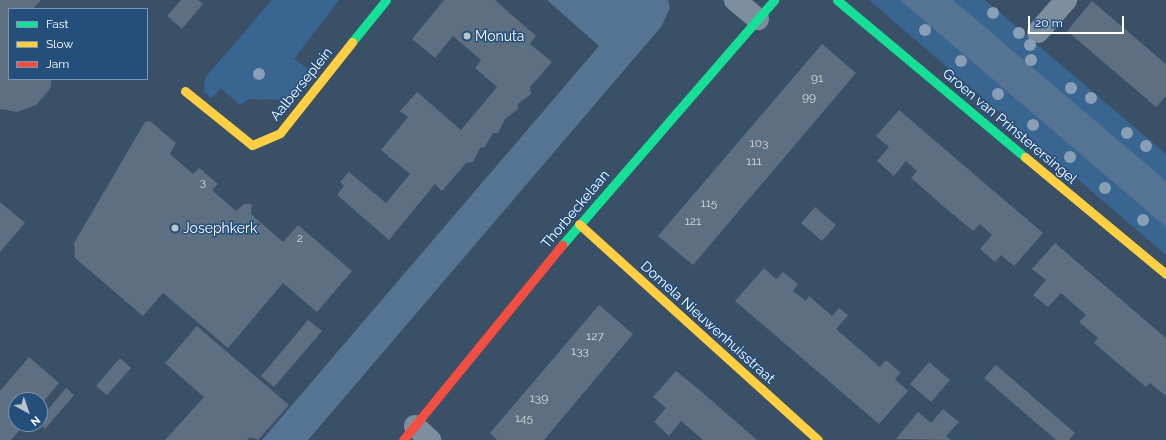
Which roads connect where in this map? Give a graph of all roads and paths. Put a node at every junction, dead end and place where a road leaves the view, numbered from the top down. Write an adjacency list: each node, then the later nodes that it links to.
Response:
1 (386, 0): 8 (street, Aalberseplein)
2 (735, 0): 6 (street)
3 (774, 0): 6 (street, Thorbeckelaan)
4 (837, 0): 10 (street, Groen van Prinsterersingel)
5 (1066, 0): 7 (street)
6 (758, 19): 9 (street, Thorbeckelaan)
7 (1038, 32)
8 (185, 91)
9 (579, 224): 11 (street, Thorbeckelaan); 12 (street, Domela Nieuwenhuisstraat)
10 (1166, 274)
11 (416, 435)
12 (818, 440)

